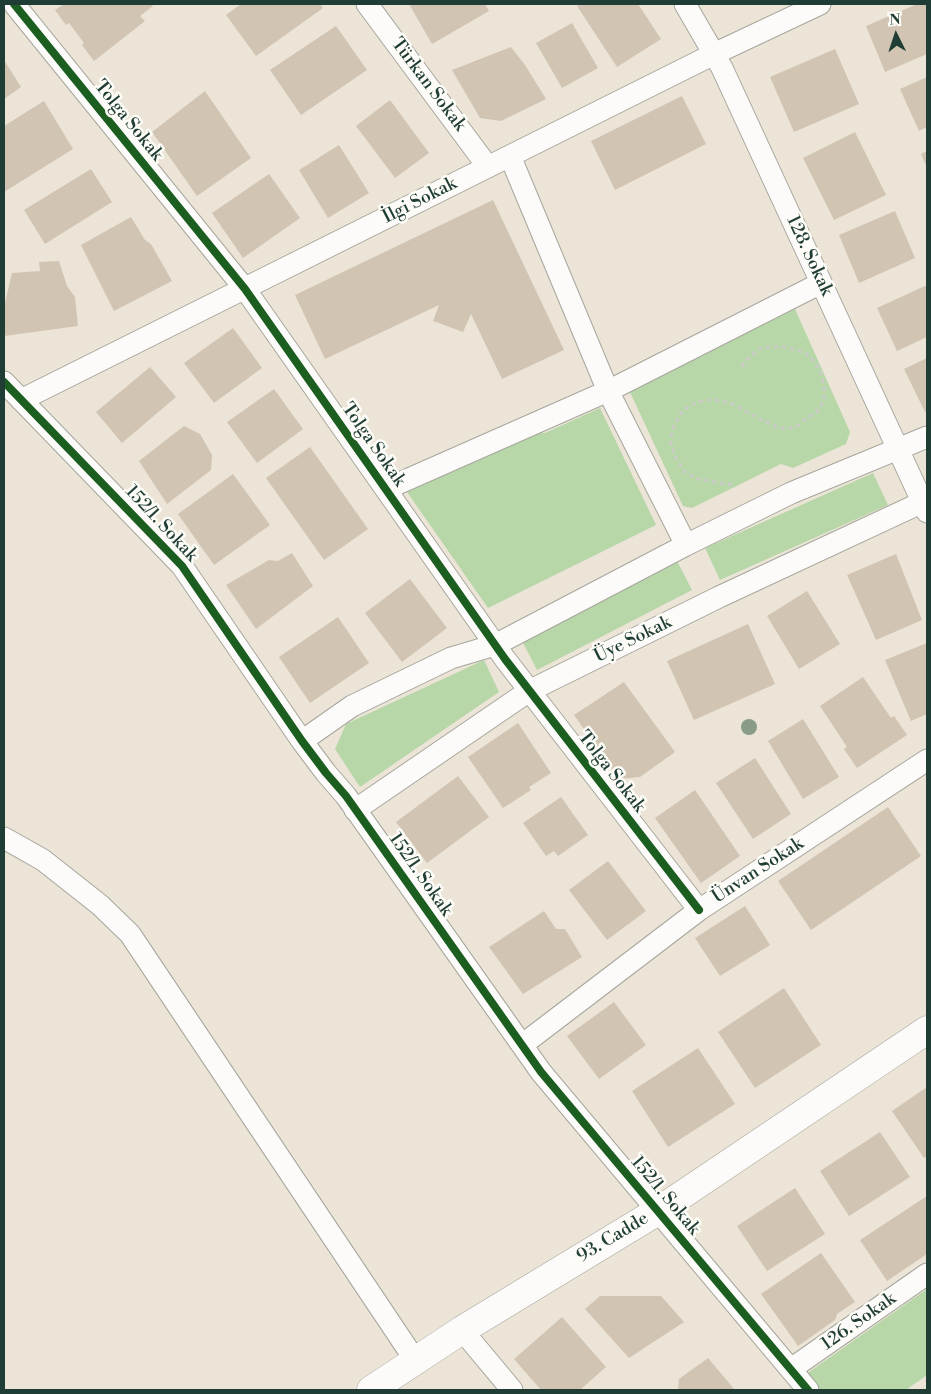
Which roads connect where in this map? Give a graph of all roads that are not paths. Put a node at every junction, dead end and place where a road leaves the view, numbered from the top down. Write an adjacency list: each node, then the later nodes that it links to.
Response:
1 (367, 4): 7 (street, Türkan Sokak)
2 (685, 4): 5 (street, 128. Sokak)
3 (820, 4): 5 (street, İlgi Sokak)
4 (13, 6): 9 (street, Tolga Sokak)
5 (714, 54): 6 (street, İlgi Sokak); 8 (street, 128. Sokak)
6 (510, 156): 7 (street, İlgi Sokak); 11 (street)
7 (488, 167): 9 (street, İlgi Sokak)
8 (821, 283): 11 (street); 14 (street, 128. Sokak)
9 (245, 289): 12 (street, İlgi Sokak); 15 (street, Tolga Sokak)
10 (4, 382): 12 (street, 152/1. Sokak)
11 (608, 391): 15 (street); 17 (street)
12 (21, 400): 20 (street, 152/1. Sokak)
13 (927, 437): 14 (street)
14 (899, 450): 16 (street, 128. Sokak); 17 (street)
15 (386, 490): 18 (street, Tolga Sokak)
16 (926, 505): 19 (street, Üye Sokak)
17 (686, 545): 18 (street)
18 (495, 645): 19 (street, Tolga Sokak); 20 (street)
19 (529, 691): 22 (street, Üye Sokak); 24 (street, Tolga Sokak)
20 (302, 741): 22 (street, 152/1. Sokak)
21 (927, 760): 24 (street, Ünvan Sokak)
22 (356, 810): 26 (street, 152/1. Sokak)
23 (4, 838): 30 (street)
24 (699, 910): 26 (street, Ünvan Sokak)
25 (927, 1030): 27 (main road, 93. Cadde)
26 (522, 1045): 27 (street, 152/1. Sokak)
27 (658, 1211): 29 (main road, 93. Cadde); 31 (street, 152/1. Sokak)
28 (927, 1274): 31 (street, 126. Sokak)
29 (462, 1330): 30 (main road, 93. Cadde); 33 (street)
30 (415, 1360): 32 (main road, 93. Cadde)
31 (791, 1370): 34 (street, 152/1. Sokak)
32 (371, 1390)
33 (512, 1390)
34 (808, 1390)

